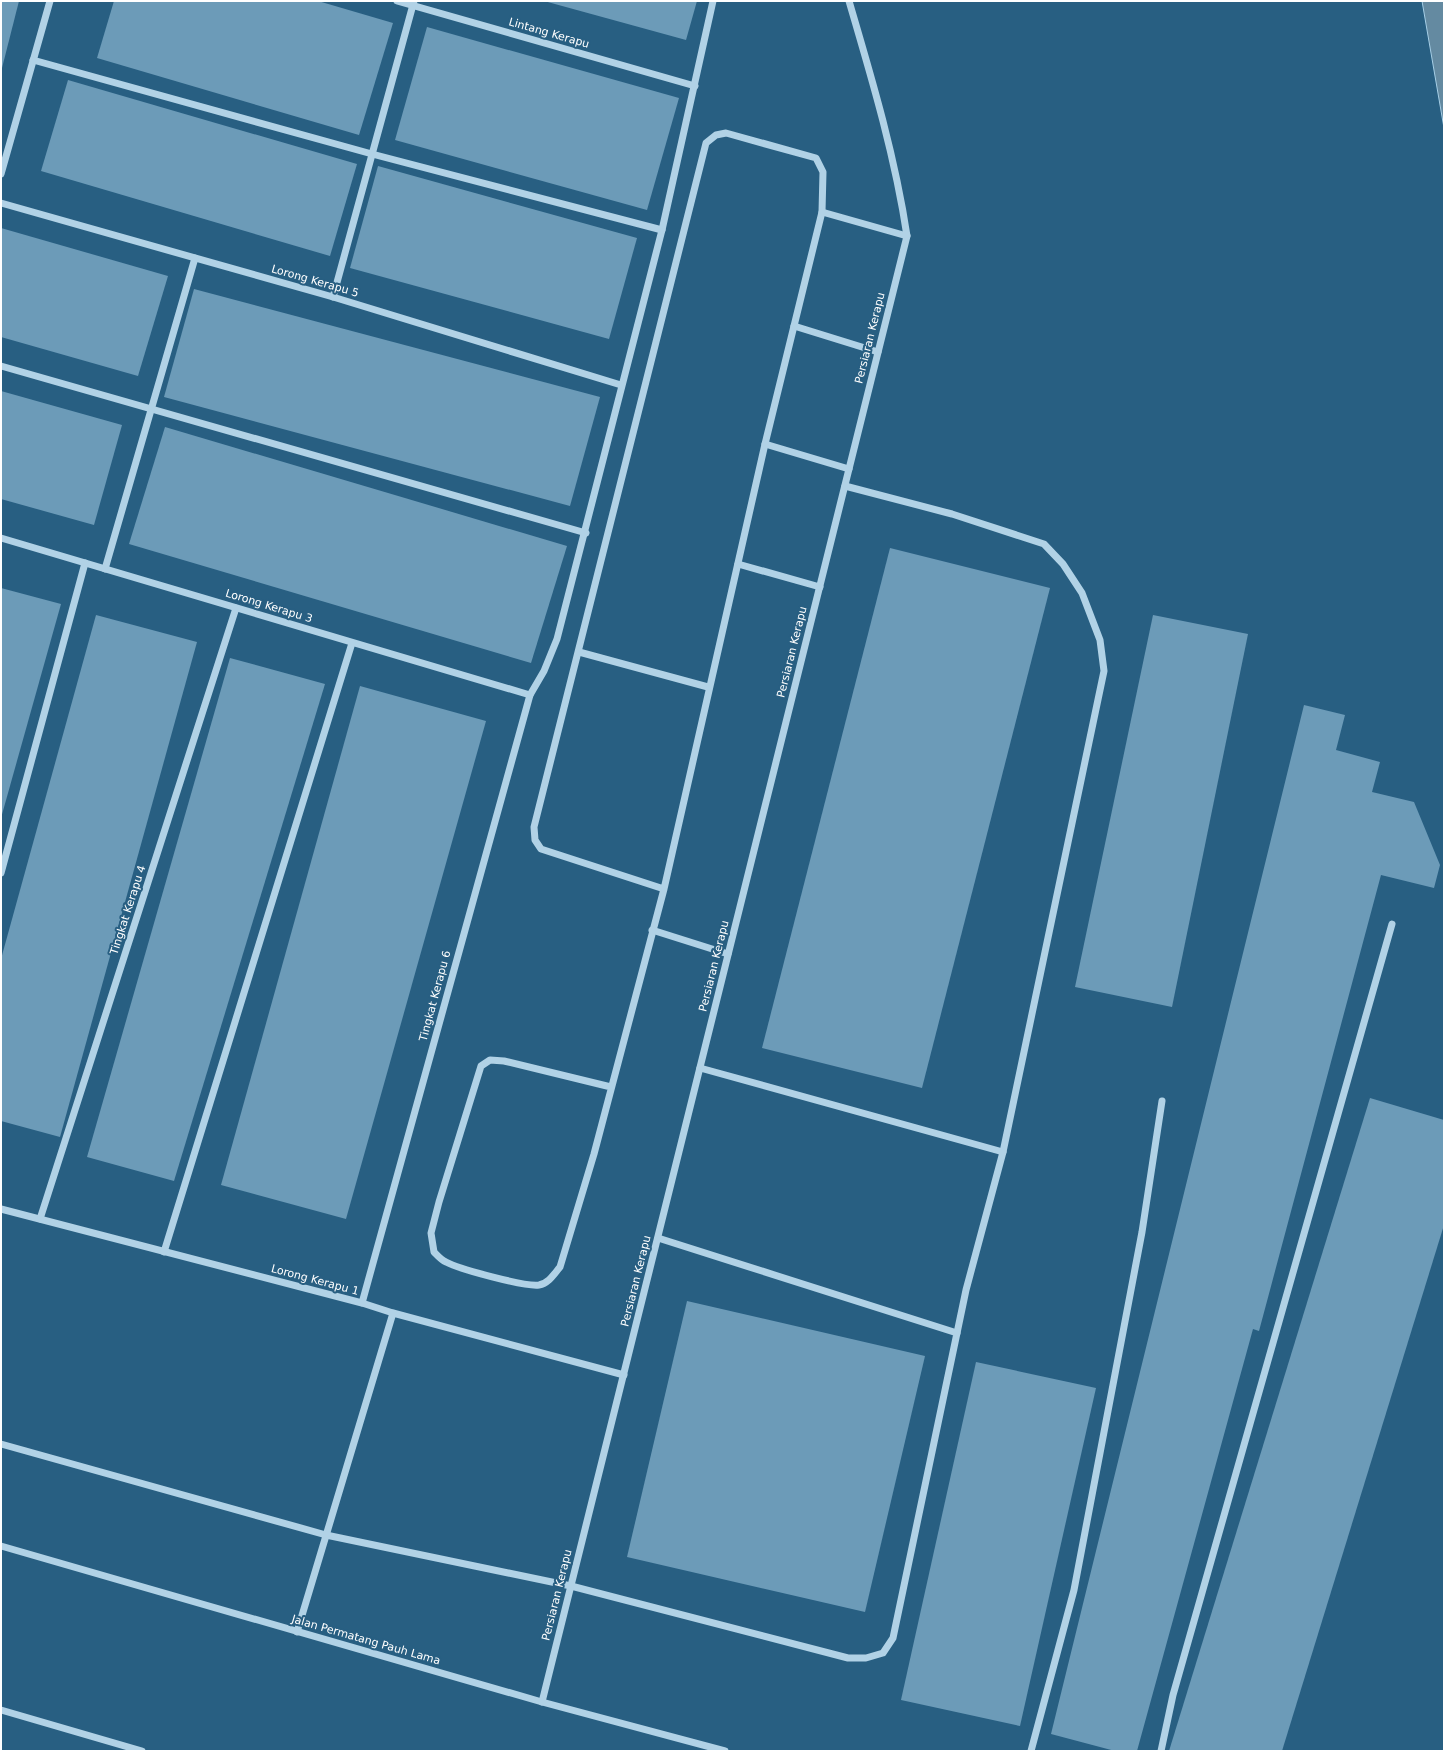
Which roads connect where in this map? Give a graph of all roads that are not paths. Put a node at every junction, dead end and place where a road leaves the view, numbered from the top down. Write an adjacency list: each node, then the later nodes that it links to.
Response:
1 (50, 1): 6 (street)
2 (397, 1): 5 (street, Lintang Kerapu)
3 (713, 1): 7 (street, Tingkat Kerapu 6)
4 (849, 1): 13 (street)
5 (414, 3): 7 (street, Lintang Kerapu); 8 (street)
6 (33, 60): 8 (street); 9 (street)
7 (694, 86): 12 (street, Tingkat Kerapu 6)
8 (372, 154): 12 (street); 15 (street)
9 (1, 174)
10 (1, 203): 14 (street, Lorong Kerapu 5)
11 (822, 212): 13 (street); 16 (street); 32 (street)
12 (662, 230): 19 (street, Tingkat Kerapu 6)
13 (907, 236): 17 (street, Persiaran Kerapu)
14 (195, 258): 15 (street, Lorong Kerapu 5); 20 (street)
15 (333, 297): 19 (street, Lorong Kerapu 5)
16 (794, 326): 17 (street); 21 (street)
17 (878, 352): 22 (street, Persiaran Kerapu)
18 (1, 366): 20 (street)
19 (621, 386): 24 (street, Tingkat Kerapu 6)
20 (151, 408): 24 (street); 28 (street)
21 (764, 444): 22 (street); 27 (street)
22 (849, 468): 23 (street, Persiaran Kerapu)
23 (845, 486): 29 (street, Persiaran Kerapu); 43 (street)
24 (586, 533): 34 (street, Tingkat Kerapu 6)
25 (1, 538): 26 (street, Lorong Kerapu 3)
26 (85, 563): 28 (street, Lorong Kerapu 3); 35 (street)
27 (738, 564): 29 (street); 33 (street)
28 (105, 569): 30 (street, Lorong Kerapu 3)
29 (820, 587): 39 (street, Persiaran Kerapu)
30 (236, 608): 31 (street, Lorong Kerapu 3); 45 (street, Tingkat Kerapu 4)
31 (352, 642): 34 (street, Lorong Kerapu 3); 47 (street)
32 (579, 652): 33 (street); 36 (street)
33 (708, 687): 36 (street)
34 (530, 695): 48 (street, Tingkat Kerapu 6)
35 (1, 872)
36 (664, 889): 38 (street)
37 (1392, 924): 62 (street)
38 (652, 930): 39 (street); 41 (street)
39 (728, 954): 40 (street, Persiaran Kerapu)
40 (700, 1068): 43 (street); 46 (street, Persiaran Kerapu)
41 (611, 1087): 41 (street)
42 (1162, 1101): 61 (street)
43 (1003, 1152): 50 (street)
44 (1, 1209): 45 (street, Lorong Kerapu 1)
45 (40, 1219): 47 (street, Lorong Kerapu 1)
46 (658, 1238): 50 (street); 51 (street, Persiaran Kerapu)
47 (164, 1252): 48 (street, Lorong Kerapu 1)
48 (362, 1303): 49 (street, Lorong Kerapu 1)
49 (393, 1313): 51 (street, Lorong Kerapu 1); 53 (street)
50 (957, 1333): 55 (street)
51 (624, 1375): 55 (street, Persiaran Kerapu)
52 (1, 1444): 53 (street)
53 (326, 1535): 55 (street); 56 (street)
54 (1, 1546): 56 (street, Jalan Permatang Pauh Lama)
55 (571, 1586): 57 (street, Persiaran Kerapu)
56 (297, 1632): 57 (street, Jalan Permatang Pauh Lama)
57 (542, 1702): 60 (street, Jalan Permatang Pauh Lama)
58 (1, 1710): 59 (street)
59 (142, 1751)
60 (725, 1751)
61 (1031, 1751)
62 (1161, 1751)

